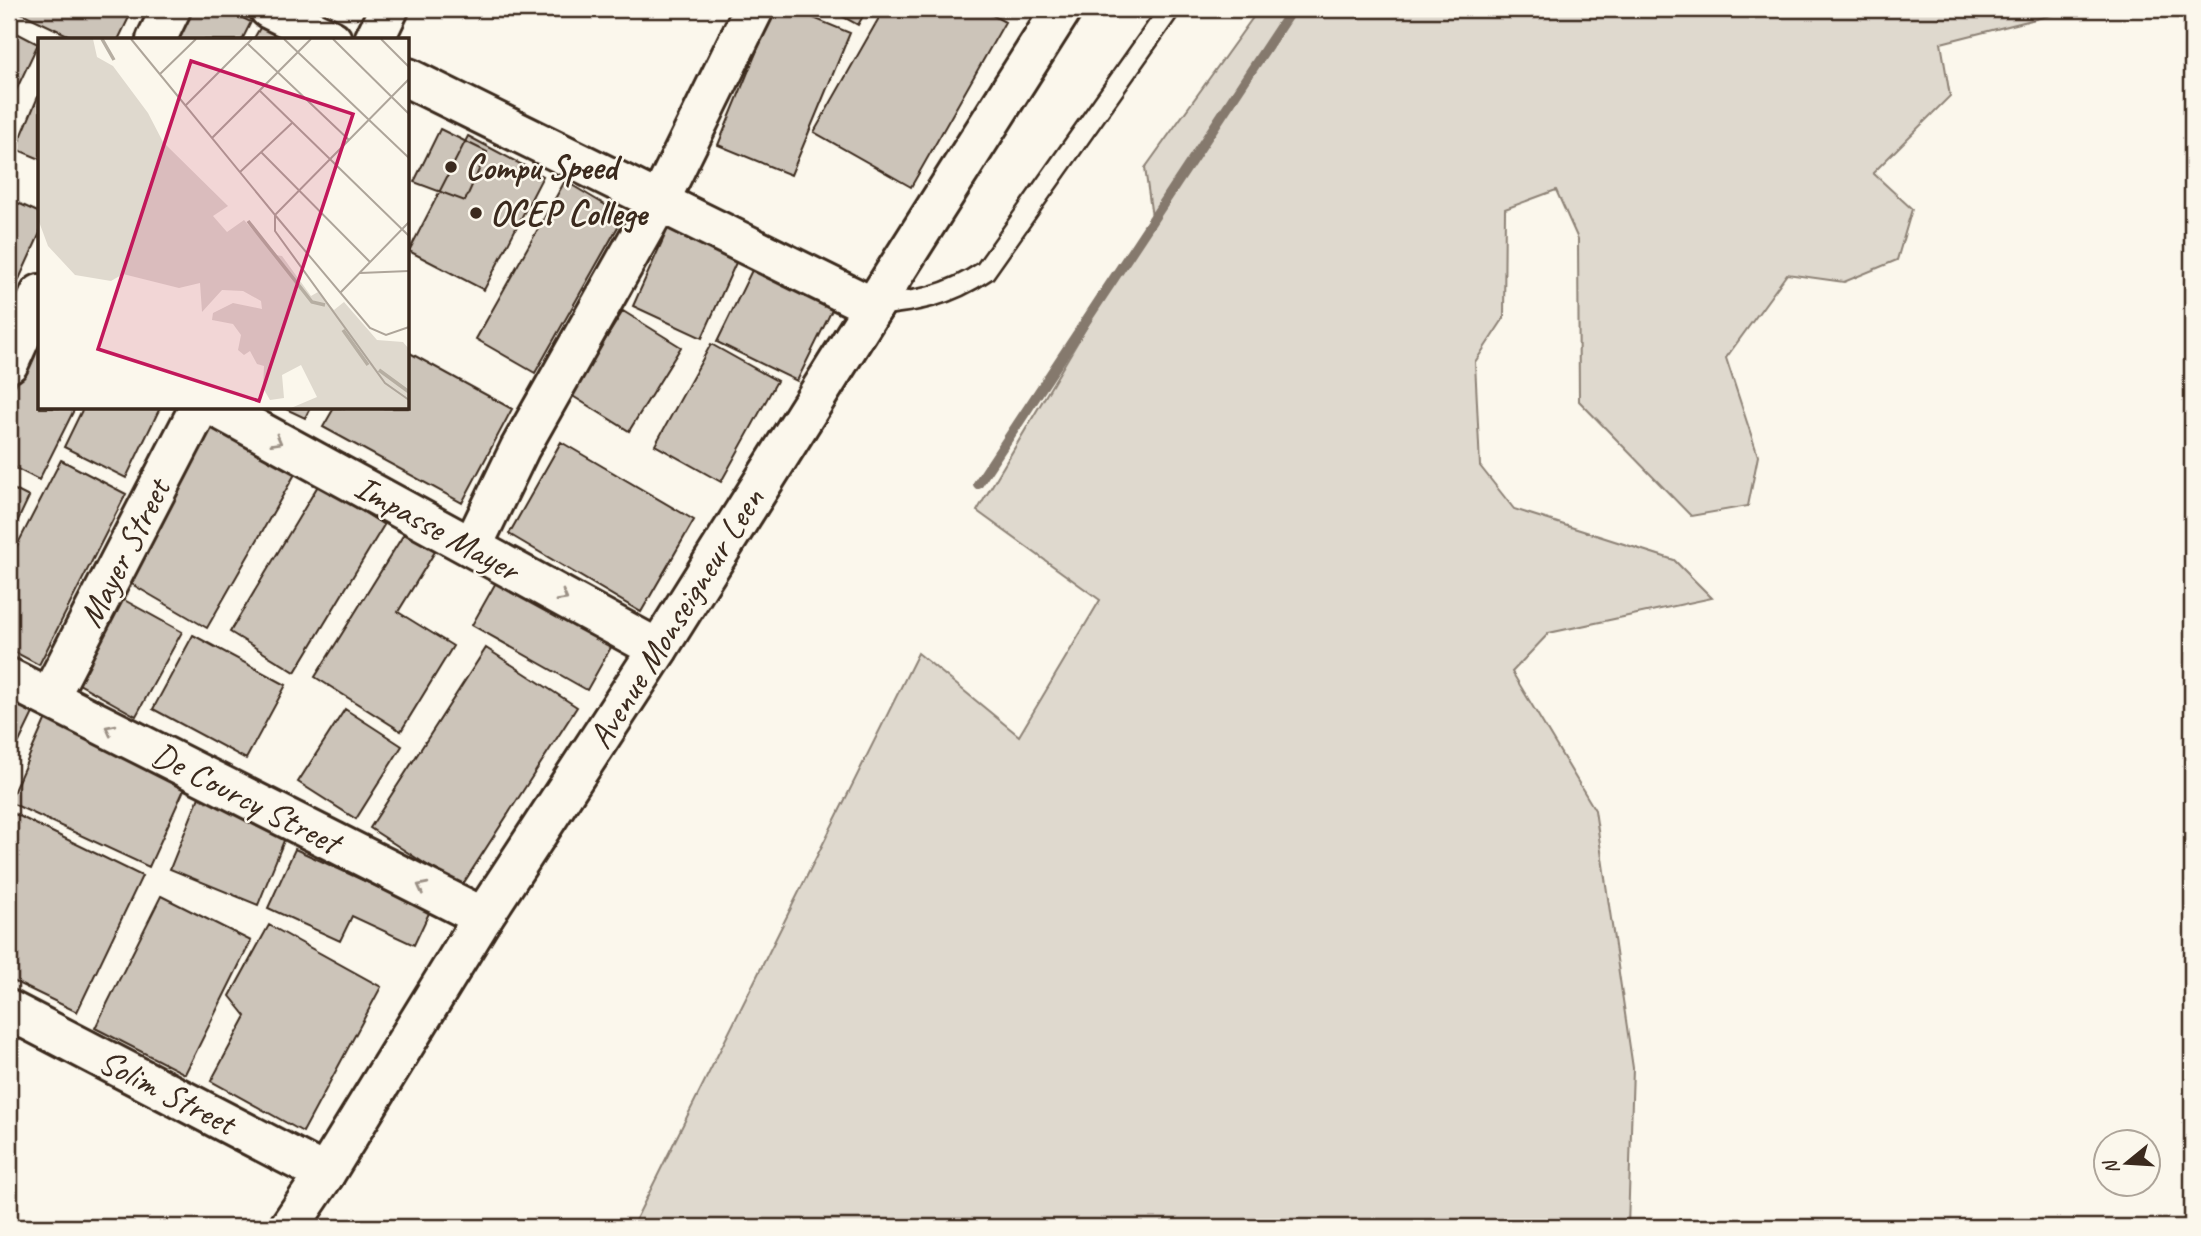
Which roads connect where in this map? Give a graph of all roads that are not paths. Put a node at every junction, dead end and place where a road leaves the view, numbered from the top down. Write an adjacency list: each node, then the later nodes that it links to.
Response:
1 (171, 9): 7 (street)
2 (269, 9): 8 (street)
3 (389, 9): 9 (street)
4 (754, 9): 11 (street)
5 (1062, 9): 13 (street, Avenue Monseigneur Leen)
6 (1170, 9): 13 (lane)
7 (157, 38)
8 (328, 38)
9 (374, 38)
10 (410, 79): 11 (street)
11 (659, 202): 13 (street); 17 (street)
12 (38, 298): 14 (street)
13 (873, 307): 18 (street, Avenue Monseigneur Leen)
14 (9, 363)
15 (198, 410): 20 (street, Mayer Street)
16 (221, 410): 17 (street, Impasse Mayer, one-way to 17)
17 (472, 547): 18 (street, Impasse Mayer, one-way to 18)
18 (657, 649): 21 (street, Avenue Monseigneur Leen)
19 (9, 678): 20 (street, De Courcy Street)
20 (49, 698): 21 (street, De Courcy Street, one-way to 20)
21 (483, 917): 23 (street, Avenue Monseigneur Leen)
22 (9, 1010): 23 (street, Solim Street)
23 (325, 1174): 24 (street, Avenue Monseigneur Leen)
24 (289, 1227)

